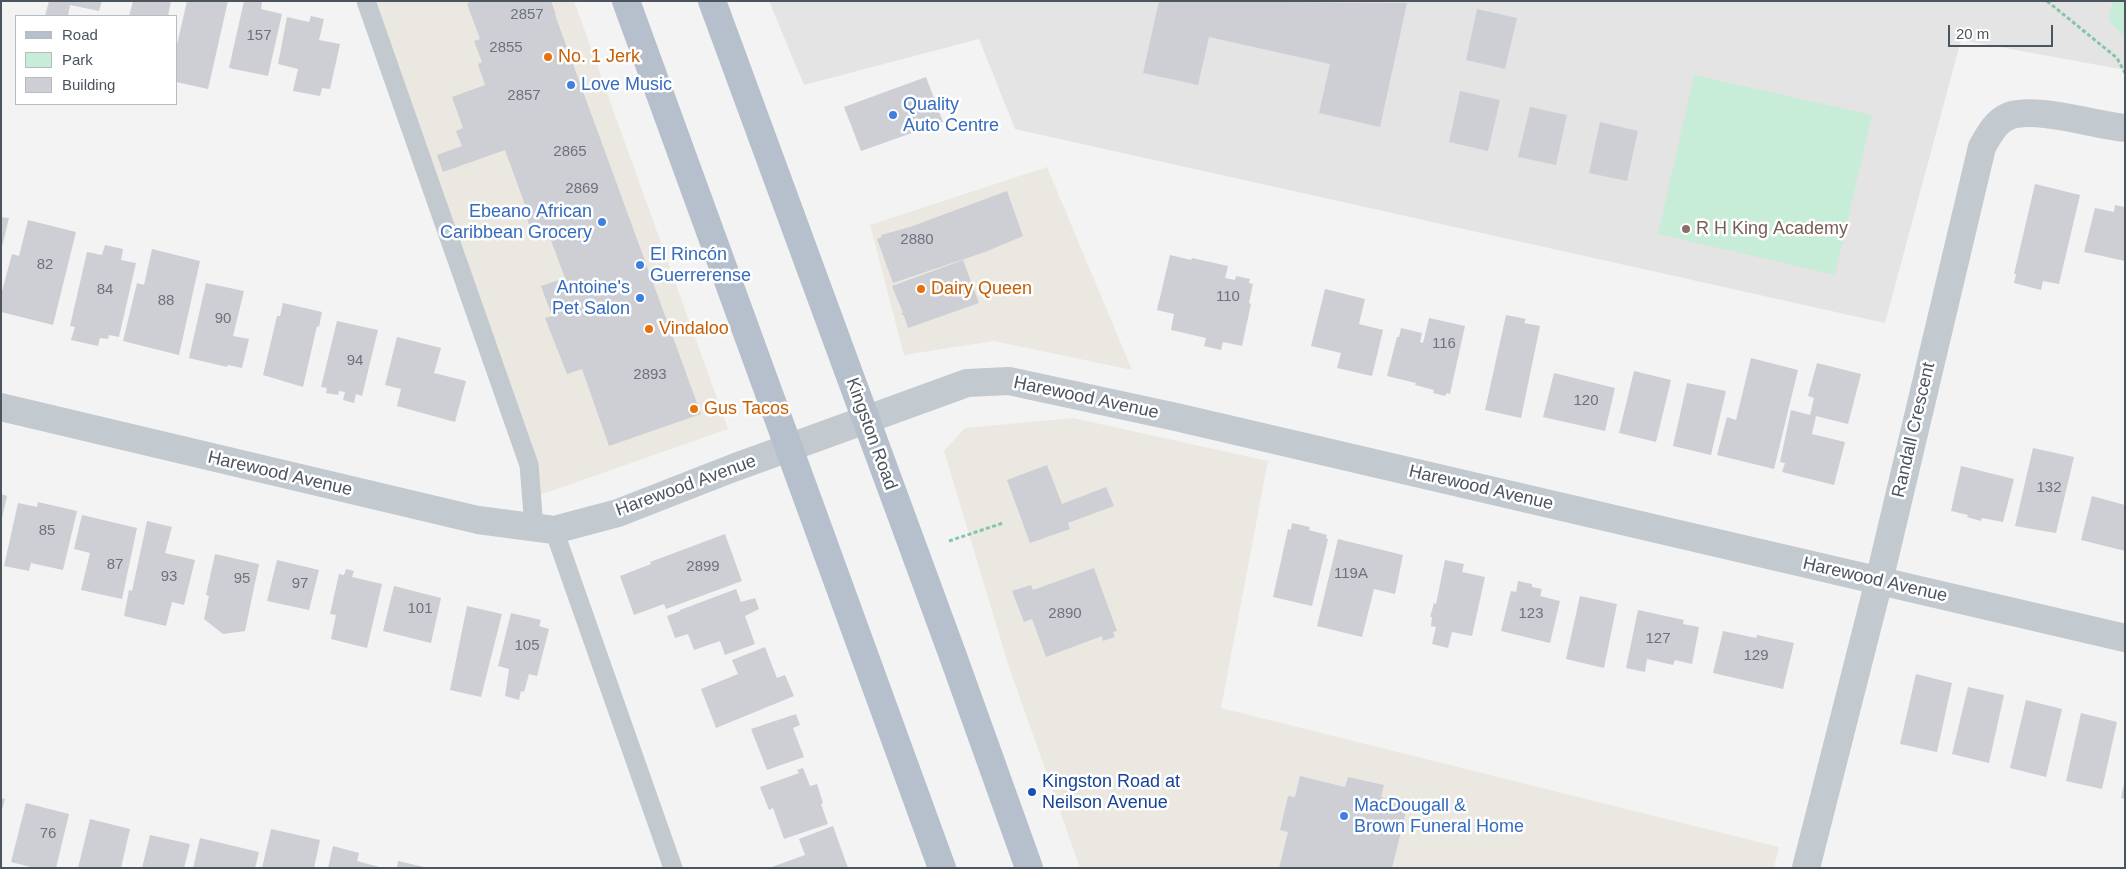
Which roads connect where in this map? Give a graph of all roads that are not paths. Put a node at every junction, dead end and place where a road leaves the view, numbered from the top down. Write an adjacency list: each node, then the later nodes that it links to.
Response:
1 (366, 1): 8 (lane)
2 (626, 1): 7 (main road)
3 (712, 1): 6 (main road, Kingston Road)
4 (2125, 128): 9 (street, Randall Crescent)
5 (1, 408): 8 (street, Harewood Avenue)
6 (866, 421): 7 (street, Harewood Avenue); 9 (street, Harewood Avenue); 13 (main road, Kingston Road)
7 (788, 448): 8 (street, Harewood Avenue); 12 (main road)
8 (544, 528): 11 (lane)
9 (1879, 581): 10 (street, Harewood Avenue); 14 (street, Randall Crescent)
10 (2125, 638)
11 (673, 868)
12 (942, 868)
13 (1029, 868)
14 (1806, 868)

